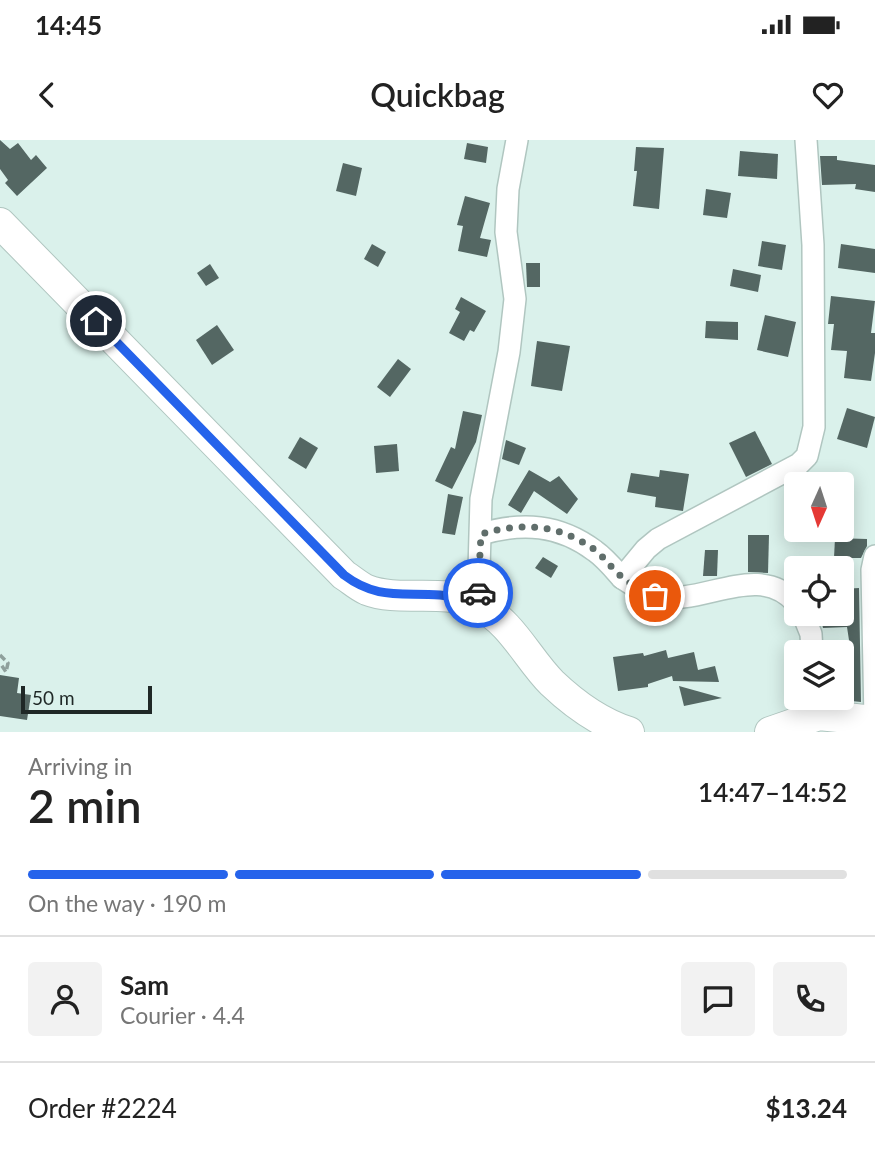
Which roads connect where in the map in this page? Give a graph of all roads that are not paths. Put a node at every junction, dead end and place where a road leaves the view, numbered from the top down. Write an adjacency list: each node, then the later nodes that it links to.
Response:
1 (517, 140): 4 (street)
2 (806, 140): 6 (street)
3 (0, 223): 8 (main road)
4 (481, 534): 6 (street); 8 (street)
5 (875, 556): 11 (street)
6 (622, 578): 7 (street)
7 (784, 591)
8 (478, 605): 12 (main road)
9 (812, 710): 13 (main road)
10 (830, 710): 11 (main road)
11 (875, 721)
12 (629, 732)
13 (770, 732)

